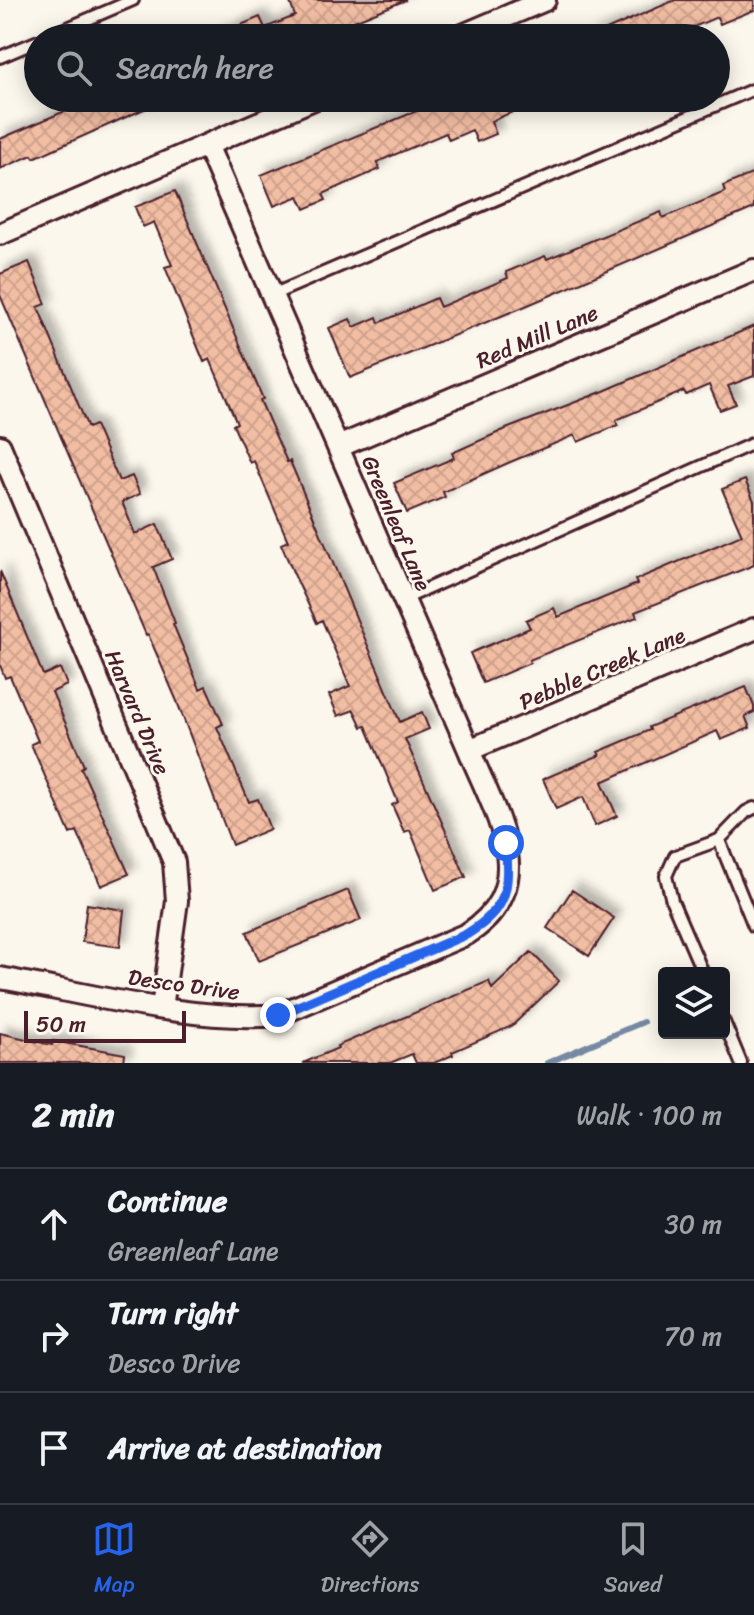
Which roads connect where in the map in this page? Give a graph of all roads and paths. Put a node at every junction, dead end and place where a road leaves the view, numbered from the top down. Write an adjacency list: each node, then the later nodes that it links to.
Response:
1 (133, 0): 3 (lane)
2 (545, 0): 4 (street)
3 (77, 24)
4 (489, 24)
5 (24, 47): 6 (lane)
6 (0, 57)
7 (754, 89): 8 (lane)
8 (730, 99)
9 (284, 112): 11 (street)
10 (700, 112): 14 (lane)
11 (207, 145): 12 (street); 14 (street, Greenleaf Lane)
12 (0, 234)
13 (754, 270): 17 (street, Red Mill Lane)
14 (272, 295): 17 (street, Greenleaf Lane)
15 (754, 443): 18 (lane)
16 (0, 446): 27 (street, Harvard Drive)
17 (338, 447): 18 (street, Greenleaf Lane)
18 (404, 599): 20 (street, Greenleaf Lane)
19 (754, 629): 20 (street, Pebble Creek Lane)
20 (469, 750): 23 (street, Greenleaf Lane)
21 (754, 808): 22 (lane)
22 (719, 840): 24 (lane); 25 (lane)
23 (487, 922): 27 (street, Desco Drive)
24 (754, 926)
25 (700, 967)
26 (0, 978): 27 (street, Desco Drive)
27 (162, 1008)
28 (730, 1036): 29 (lane)
29 (741, 1063)

